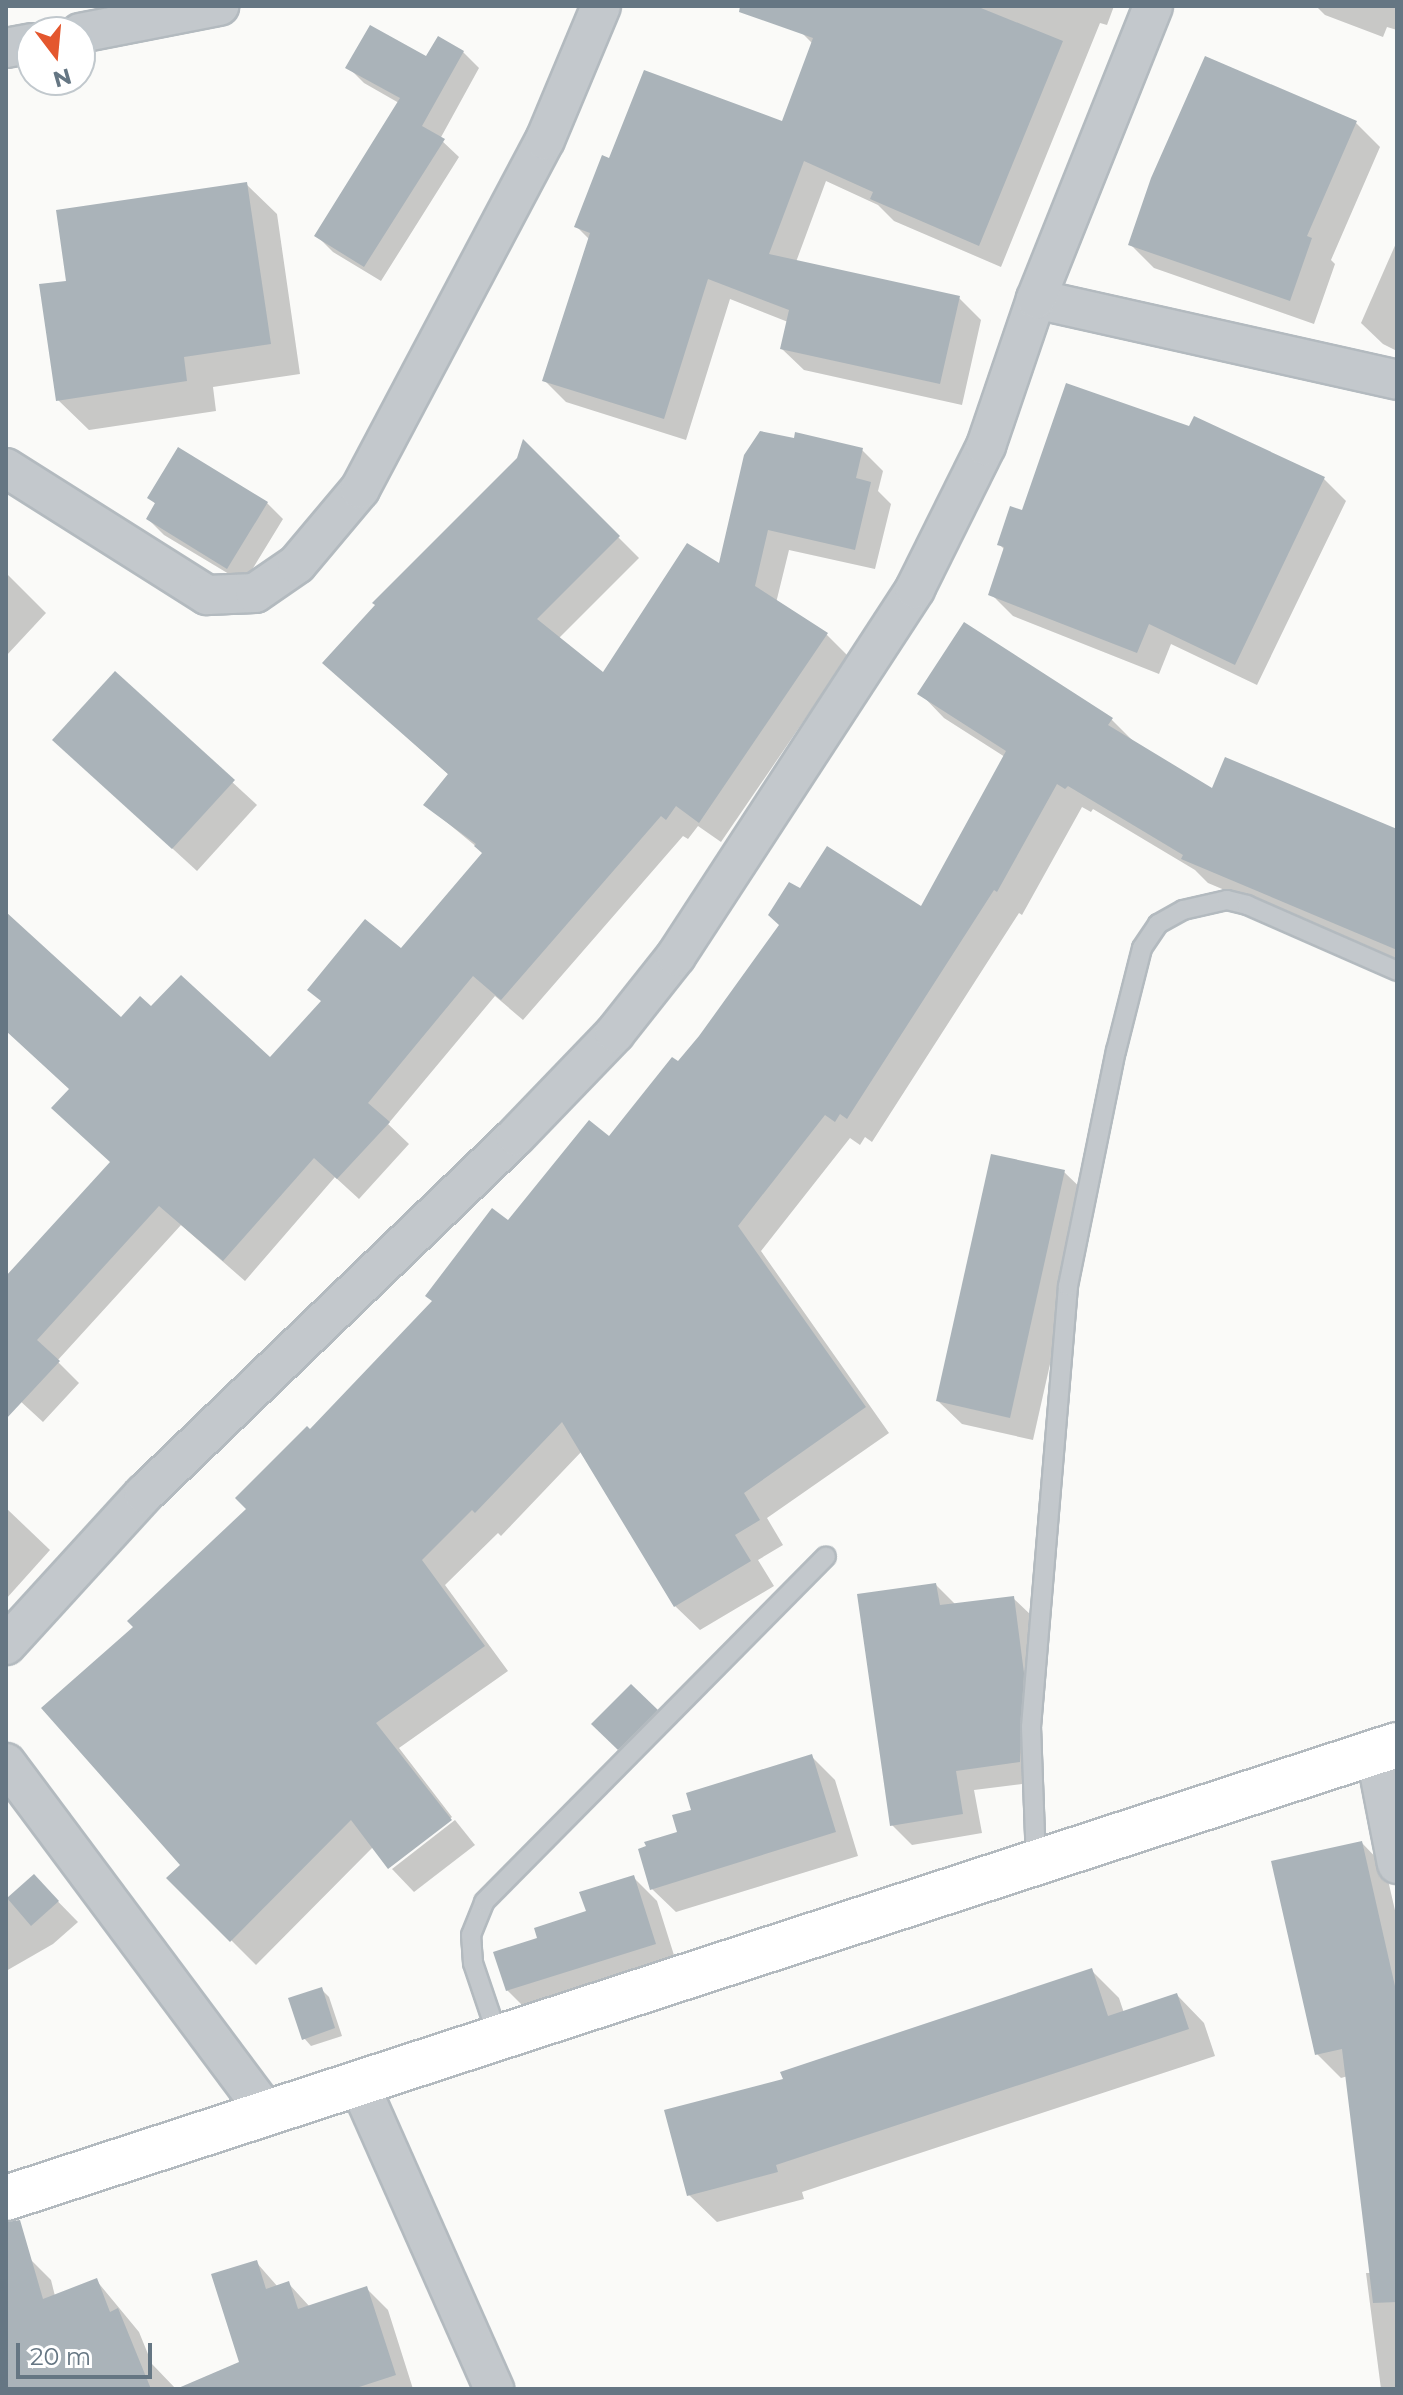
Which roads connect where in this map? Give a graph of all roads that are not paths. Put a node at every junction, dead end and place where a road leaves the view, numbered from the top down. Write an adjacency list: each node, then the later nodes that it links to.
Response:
1 (219, 6): 4 (street)
2 (601, 6): 7 (street)
3 (1153, 6): 5 (street)
4 (96, 30)
5 (1036, 299): 6 (street); 10 (street)
6 (1397, 380)
7 (6, 468)
8 (1397, 971): 13 (lane)
9 (826, 1557): 15 (lane)
10 (6, 1645)
11 (1386, 1748): 13 (main road); 14 (street)
12 (6, 1763): 17 (street)
13 (1036, 1863): 15 (main road)
14 (1397, 1864)
15 (498, 2037): 16 (main road)
16 (359, 2084): 17 (main road); 19 (street)
17 (268, 2114): 18 (main road)
18 (6, 2198)
19 (494, 2389)

